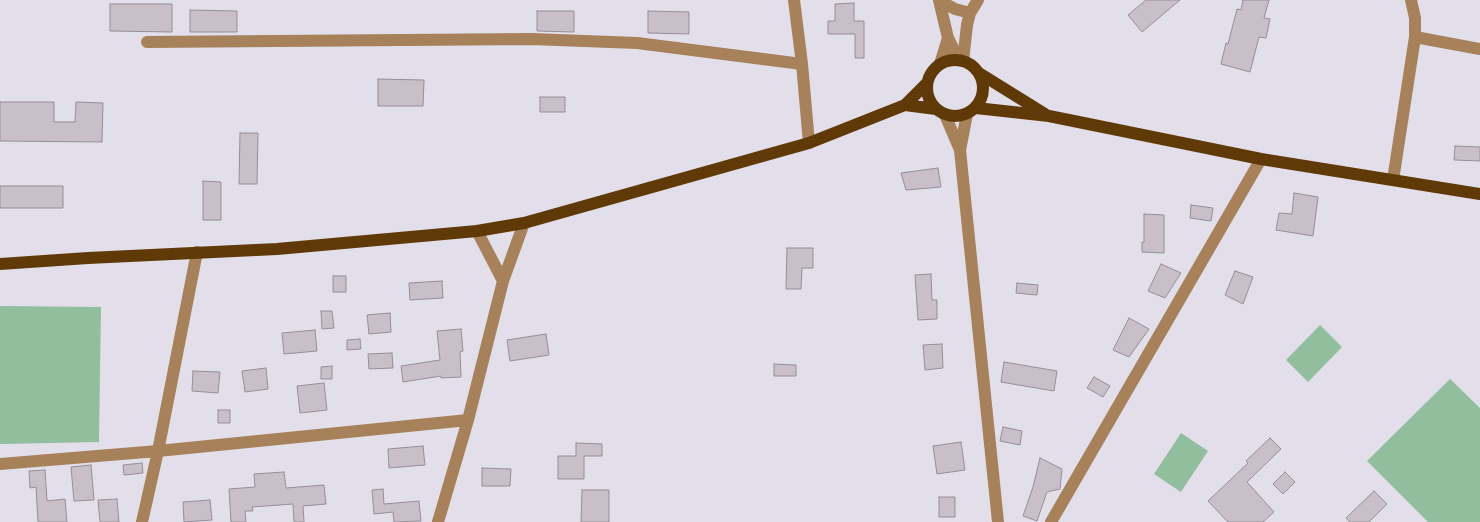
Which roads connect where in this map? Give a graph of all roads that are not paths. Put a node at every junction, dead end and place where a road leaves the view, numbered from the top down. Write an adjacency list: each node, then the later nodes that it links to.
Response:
1 (794, 0): 11 (street)
2 (978, 0): 5 (street)
3 (1411, 0): 6 (street)
4 (939, 1): 5 (street); 7 (street)
5 (970, 13): 10 (street)
6 (1415, 37): 9 (street); 22 (street)
7 (948, 38): 10 (street); 12 (street)
8 (146, 42): 11 (street)
9 (1480, 49)
10 (961, 60): 12 (main road); 13 (main road)
11 (802, 64): 19 (street)
12 (940, 64): 14 (main road)
13 (979, 73): 16 (main road); 18 (main road)
14 (927, 82): 15 (main road); 17 (main road)
15 (905, 104): 17 (main road); 19 (main road)
16 (972, 111): 17 (main road); 18 (main road); 20 (street)
17 (941, 112): 20 (street)
18 (1049, 116): 21 (main road)
19 (809, 143): 24 (main road)
20 (960, 150): 34 (street)
21 (1261, 159): 22 (main road); 35 (street)
22 (1392, 180): 23 (main road)
23 (1480, 194)
24 (524, 223): 25 (main road); 28 (street)
25 (477, 231): 26 (main road); 28 (street)
26 (197, 252): 27 (main road); 30 (street)
27 (0, 264)
28 (503, 281): 29 (street)
29 (468, 420): 30 (street); 33 (street)
30 (158, 451): 31 (street); 32 (street)
31 (0, 464)
32 (142, 522)
33 (438, 522)
34 (998, 522)
35 (1051, 522)

